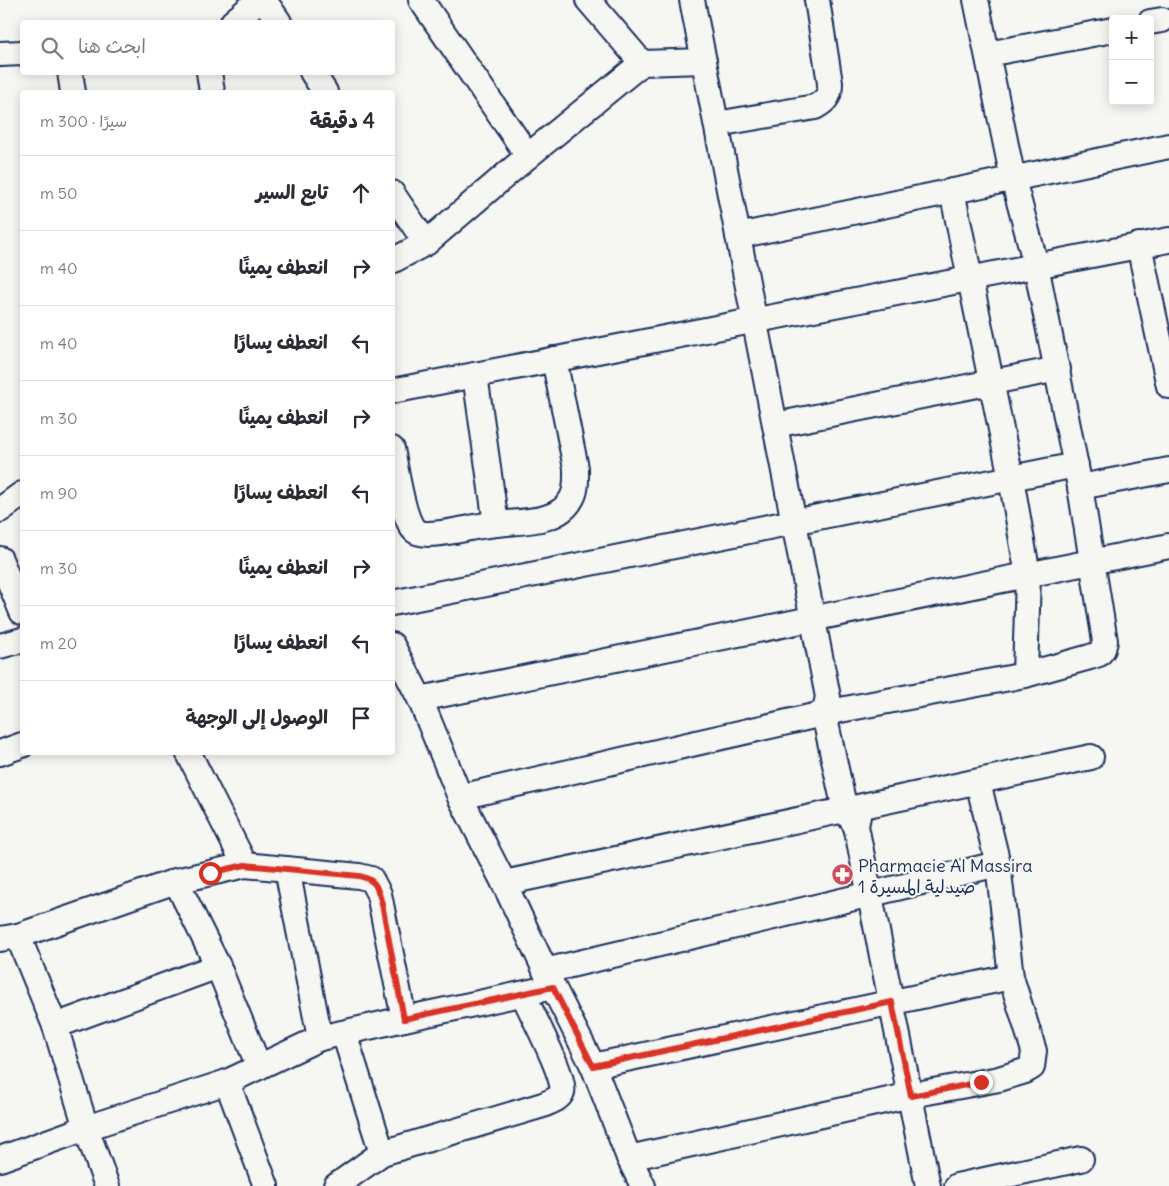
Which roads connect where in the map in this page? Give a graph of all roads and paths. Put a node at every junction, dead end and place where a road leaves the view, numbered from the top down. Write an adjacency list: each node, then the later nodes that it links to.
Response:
1 (259, 0): 8 (street)
2 (264, 0): 9 (street)
3 (421, 0): 24 (street)
4 (588, 0): 15 (street)
5 (692, 0): 14 (street)
6 (817, 0): 22 (street)
7 (976, 0): 13 (street)
8 (235, 20)
9 (278, 20)
10 (1109, 31): 13 (street)
11 (20, 53): 12 (street)
12 (0, 54)
13 (988, 54): 25 (street)
14 (704, 61): 15 (street); 22 (street)
15 (642, 63): 24 (street)
16 (70, 75): 19 (street)
17 (209, 75): 20 (street)
18 (314, 75): 21 (street)
19 (73, 90)
20 (212, 90)
21 (324, 90)
22 (717, 124): 28 (street)
23 (1169, 146): 25 (street)
24 (528, 156): 30 (street)
25 (1013, 178): 26 (street); 33 (street)
26 (952, 191): 28 (street); 34 (street)
27 (395, 198): 30 (street)
28 (738, 236): 35 (street)
29 (1169, 240): 31 (street)
30 (426, 244): 32 (street)
31 (1139, 245): 33 (street); 36 (street)
32 (395, 260)
33 (1036, 266): 34 (street); 38 (street)
34 (970, 278): 35 (street); 40 (street)
35 (755, 320): 37 (street); 43 (street)
36 (1166, 350): 41 (street)
37 (554, 359): 39 (street); 51 (street)
38 (1058, 369): 40 (street); 46 (street)
39 (475, 375): 42 (street); 51 (street)
40 (992, 382): 43 (street); 47 (street)
41 (1169, 386)
42 (395, 390)
43 (775, 425): 50 (street)
44 (395, 468): 51 (street)
45 (1169, 470): 46 (street)
46 (1078, 476): 47 (street); 54 (street)
47 (1011, 478): 50 (street); 55 (street)
48 (20, 495): 49 (street)
49 (0, 510)
50 (794, 522): 56 (street); 58 (street)
51 (496, 524)
52 (1169, 546): 54 (street)
53 (0, 559): 57 (street)
54 (1093, 562): 55 (street); 62 (street)
55 (1028, 575): 58 (street); 62 (street)
56 (395, 602)
57 (20, 607)
58 (813, 619): 63 (street); 64 (street)
59 (20, 641): 60 (street)
60 (0, 646)
61 (395, 652): 63 (street)
62 (1025, 675): 64 (street)
63 (420, 699): 70 (street)
64 (831, 707): 70 (street); 71 (street)
65 (20, 746): 66 (street)
66 (0, 753)
67 (190, 755): 73 (street)
68 (1091, 757): 69 (street)
69 (978, 782): 71 (street); 72 (street)
70 (460, 797): 76 (street)
71 (854, 814): 76 (street); 77 (street)
72 (998, 864): 77 (street); 80 (street)
73 (245, 865): 74 (street); 75 (street)
74 (287, 869): 84 (street); 87 (street)
75 (176, 881): 78 (street); 79 (street)
76 (504, 883): 81 (street)
77 (869, 895): 81 (street); 83 (street)
78 (9, 937): 85 (street)
79 (218, 966): 85 (street); 88 (street)
80 (1011, 977): 83 (street); 91 (street)
81 (549, 979): 82 (street); 89 (street)
82 (522, 994): 84 (street); 93 (street)
83 (892, 1002): 89 (street); 91 (street)
84 (404, 1019): 86 (street)
85 (55, 1026): 92 (street)
86 (344, 1033): 87 (street); 93 (street)
87 (320, 1038): 88 (street)
88 (259, 1066): 90 (street)
89 (593, 1066): 95 (street)
90 (227, 1082): 92 (street); 98 (street)
91 (911, 1096): 95 (street); 101 (street)
92 (86, 1128): 94 (street); 97 (street)
93 (382, 1153): 99 (street)
94 (1, 1155)
95 (629, 1158): 100 (street)
96 (1080, 1159): 102 (street)
97 (107, 1186)
98 (266, 1186)
99 (336, 1186)
100 (643, 1186)
101 (928, 1186)
102 (957, 1186)

